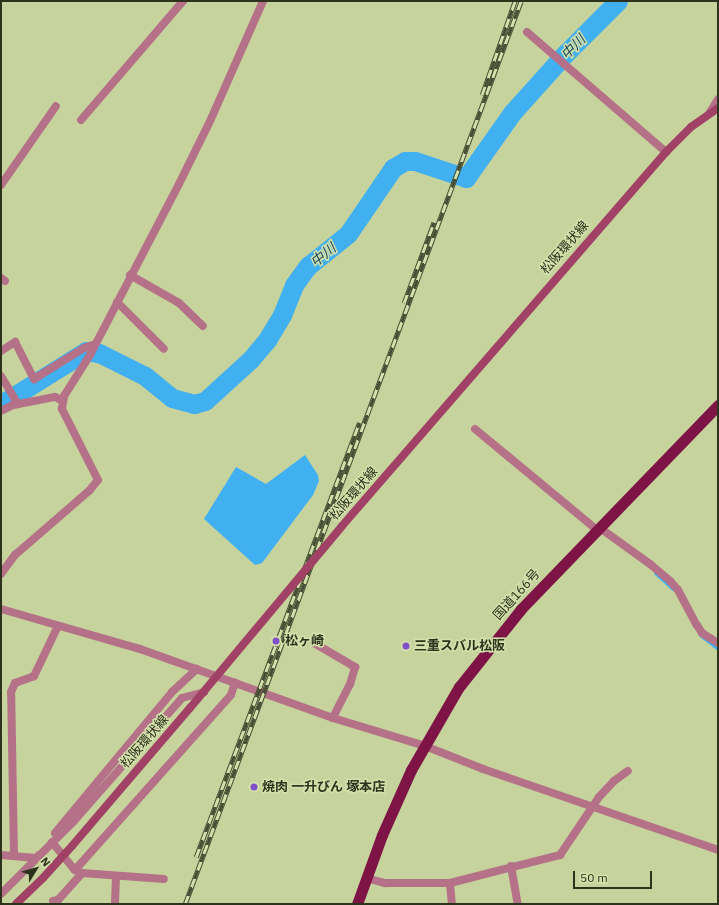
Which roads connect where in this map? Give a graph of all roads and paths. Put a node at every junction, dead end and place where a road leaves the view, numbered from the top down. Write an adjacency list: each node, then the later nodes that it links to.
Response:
1 (183, 1): 8 (street)
2 (263, 1): 11 (street)
3 (527, 32): 9 (street)
4 (718, 99): 7 (street)
5 (56, 106): 10 (street)
6 (718, 108): 7 (main road, 松阪環状線)
7 (710, 112): 9 (main road, 松阪環状線)
8 (81, 120)
9 (666, 152): 31 (main road, 松阪環状線, bridge)
10 (1, 185)
11 (130, 275): 12 (street); 13 (street)
12 (117, 302): 14 (street); 15 (street)
13 (203, 326)
14 (94, 345): 16 (street); 18 (street)
15 (164, 349)
16 (1, 351)
17 (1, 376): 19 (street)
18 (63, 401): 19 (street); 24 (street)
19 (18, 404): 21 (street)
20 (718, 405): 23 (highway, 国道166号)
21 (1, 411)
22 (475, 429): 23 (street)
23 (598, 529): 28 (street); 33 (highway, 国道166号)
24 (1, 574)
25 (1, 609): 26 (street)
26 (58, 626): 29 (street); 39 (street)
27 (314, 643): 32 (street)
28 (718, 643)
29 (197, 669): 30 (street); 40 (street)
30 (235, 683): 32 (street); 42 (street)
31 (204, 692): 36 (street); 49 (main road, 松阪環状線, bridge)
32 (333, 718): 33 (street)
33 (425, 746): 35 (street); 44 (highway, 国道166号)
34 (628, 771): 35 (street)
35 (593, 807): 37 (street); 41 (street)
36 (52, 842): 40 (street); 42 (street)
37 (718, 850)
38 (1, 855): 39 (street)
39 (14, 856): 40 (street)
40 (36, 858): 47 (street)
41 (511, 866): 46 (street); 53 (street)
42 (78, 872): 43 (street); 48 (street)
43 (116, 877): 45 (street); 50 (street)
44 (366, 878): 46 (street); 51 (highway, 国道166号)
45 (164, 879)
46 (450, 883): 52 (street)
47 (1, 894)
48 (52, 901)
49 (16, 904)
50 (114, 904)
51 (357, 904)
52 (452, 904)
53 (518, 904)

